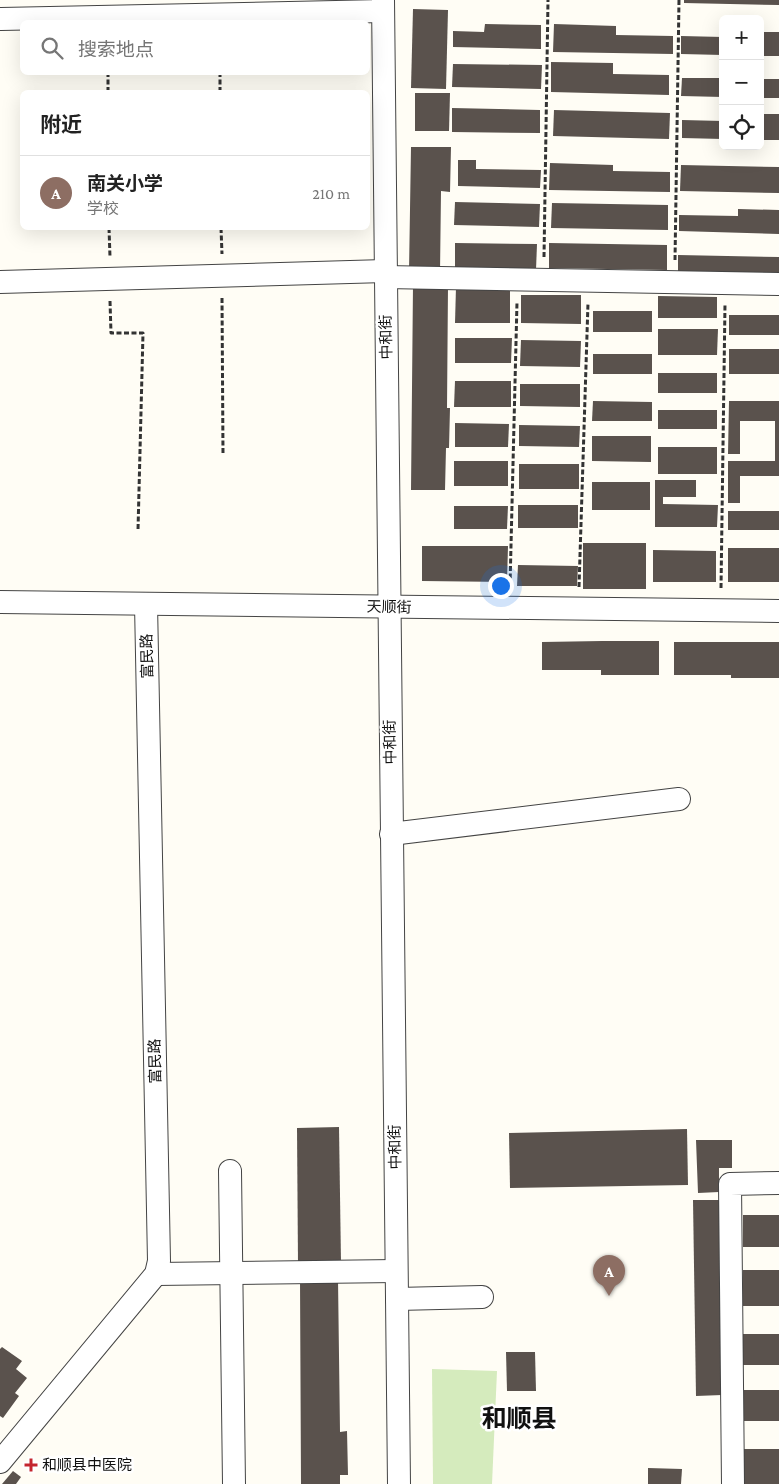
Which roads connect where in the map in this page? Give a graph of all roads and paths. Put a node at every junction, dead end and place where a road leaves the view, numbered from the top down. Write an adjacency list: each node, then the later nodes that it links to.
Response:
1 (548, 0): 15 (path)
2 (679, 0): 18 (path)
3 (383, 6): 4 (street); 11 (street, 中和街)
4 (2, 19)
5 (108, 75): 7 (path)
6 (220, 75): 8 (path)
7 (108, 90)
8 (220, 90)
9 (110, 230): 13 (path)
10 (222, 230): 12 (path)
11 (385, 274): 12 (street); 14 (street); 25 (street, 中和街)
12 (222, 275): 13 (street); 21 (path)
13 (110, 279): 17 (street); 22 (path)
14 (518, 280): 15 (street); 26 (path)
15 (544, 280): 16 (street)
16 (589, 281): 18 (street); 27 (path)
17 (0, 282)
18 (674, 283): 19 (street)
19 (726, 283): 20 (street); 28 (path)
20 (779, 284)
21 (223, 454)
22 (138, 530)
23 (0, 602): 24 (street, 天顺街)
24 (146, 604): 25 (street, 天顺街); 35 (street, 富民路)
25 (388, 607): 26 (street, 天顺街); 31 (street, 中和街)
26 (510, 609): 27 (street, 天顺街)
27 (578, 610): 28 (street, 天顺街)
28 (720, 611): 29 (street, 天顺街)
29 (779, 611)
30 (679, 799): 31 (street)
31 (391, 834): 34 (street, 中和街)
32 (230, 1171): 36 (street)
33 (779, 1184): 42 (street)
34 (396, 1271): 36 (street); 38 (street, 中和街)
35 (156, 1274): 36 (street); 39 (street)
36 (232, 1274): 40 (street)
37 (482, 1297): 38 (street)
38 (396, 1299): 41 (street, 中和街)
39 (0, 1462)
40 (234, 1484)
41 (399, 1484)
42 (733, 1484)

